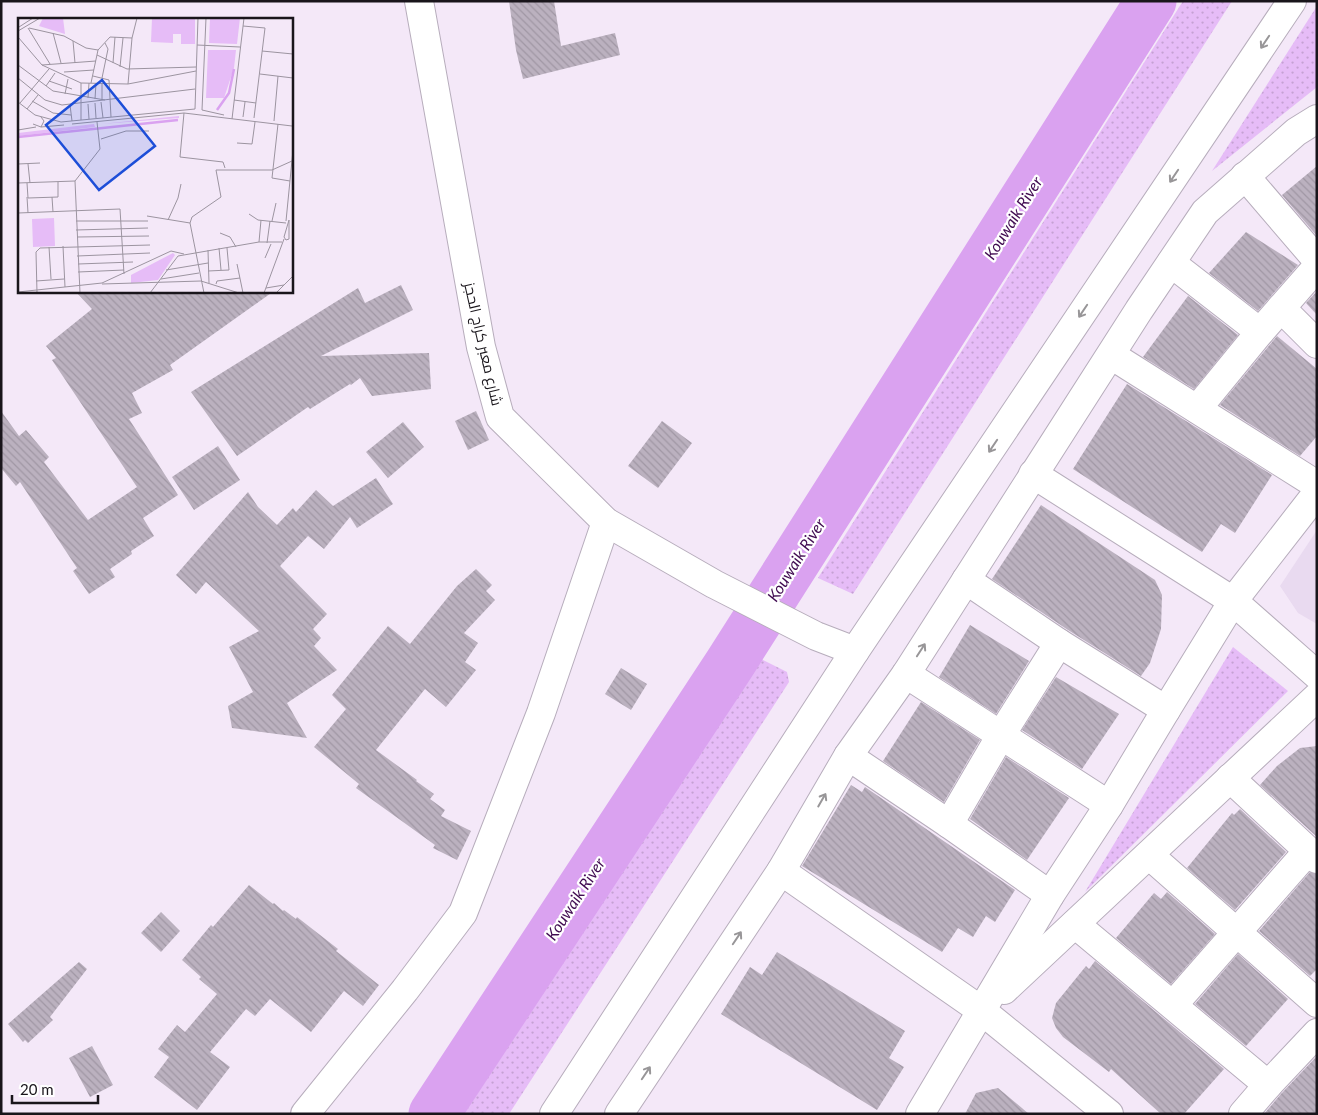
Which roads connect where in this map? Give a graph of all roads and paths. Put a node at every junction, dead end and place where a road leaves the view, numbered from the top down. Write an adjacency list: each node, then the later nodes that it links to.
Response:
1 (419, 1): 16 (street, شارع معبر كراج الحجز)
2 (1292, 1): 20 (street, one-way to 20)
3 (1317, 119): 4 (street)
4 (1245, 176): 5 (street); 6 (street)
5 (1317, 260)
6 (1171, 263): 9 (street); 11 (street)
7 (1317, 267): 8 (street)
8 (1281, 308): 9 (street); 10 (street)
9 (1260, 332): 12 (street)
10 (1317, 344)
11 (1111, 355): 12 (street); 13 (street)
12 (1197, 409): 14 (street)
13 (1033, 474): 17 (street); 18 (street)
14 (1317, 485)
15 (1317, 493): 18 (street)
16 (606, 522): 20 (street, شارع معبر كراج الحجز); 41 (street)
17 (966, 580): 19 (street); 21 (street, one-way to 17)
18 (1232, 601): 22 (street); 24 (street)
19 (1059, 643): 24 (street); 25 (street)
20 (855, 651): 42 (street)
21 (906, 674): 25 (street); 26 (street)
22 (1317, 674)
23 (1317, 697): 27 (street)
24 (1166, 710): 28 (street)
25 (1001, 735): 28 (street); 29 (street)
26 (848, 756): 29 (street); 32 (street, one-way to 26)
27 (1230, 778): 30 (street); 31 (street)
28 (1110, 805): 33 (street)
29 (949, 824): 33 (street)
30 (1149, 855): 34 (street); 35 (street)
31 (1313, 855): 35 (street)
32 (781, 872): 38 (street); 43 (street, one-way to 32)
33 (1050, 895): 38 (street)
34 (1075, 924): 37 (street); 38 (street)
35 (1236, 932): 36 (street); 37 (street)
36 (1317, 1003)
37 (1172, 1005): 40 (street)
38 (982, 1011): 44 (street); 45 (street)
39 (1317, 1033): 40 (street)
40 (1268, 1085): 46 (street)
41 (305, 1114)
42 (554, 1114)
43 (619, 1114)
44 (920, 1114)
45 (1109, 1114)
46 (1243, 1114)

